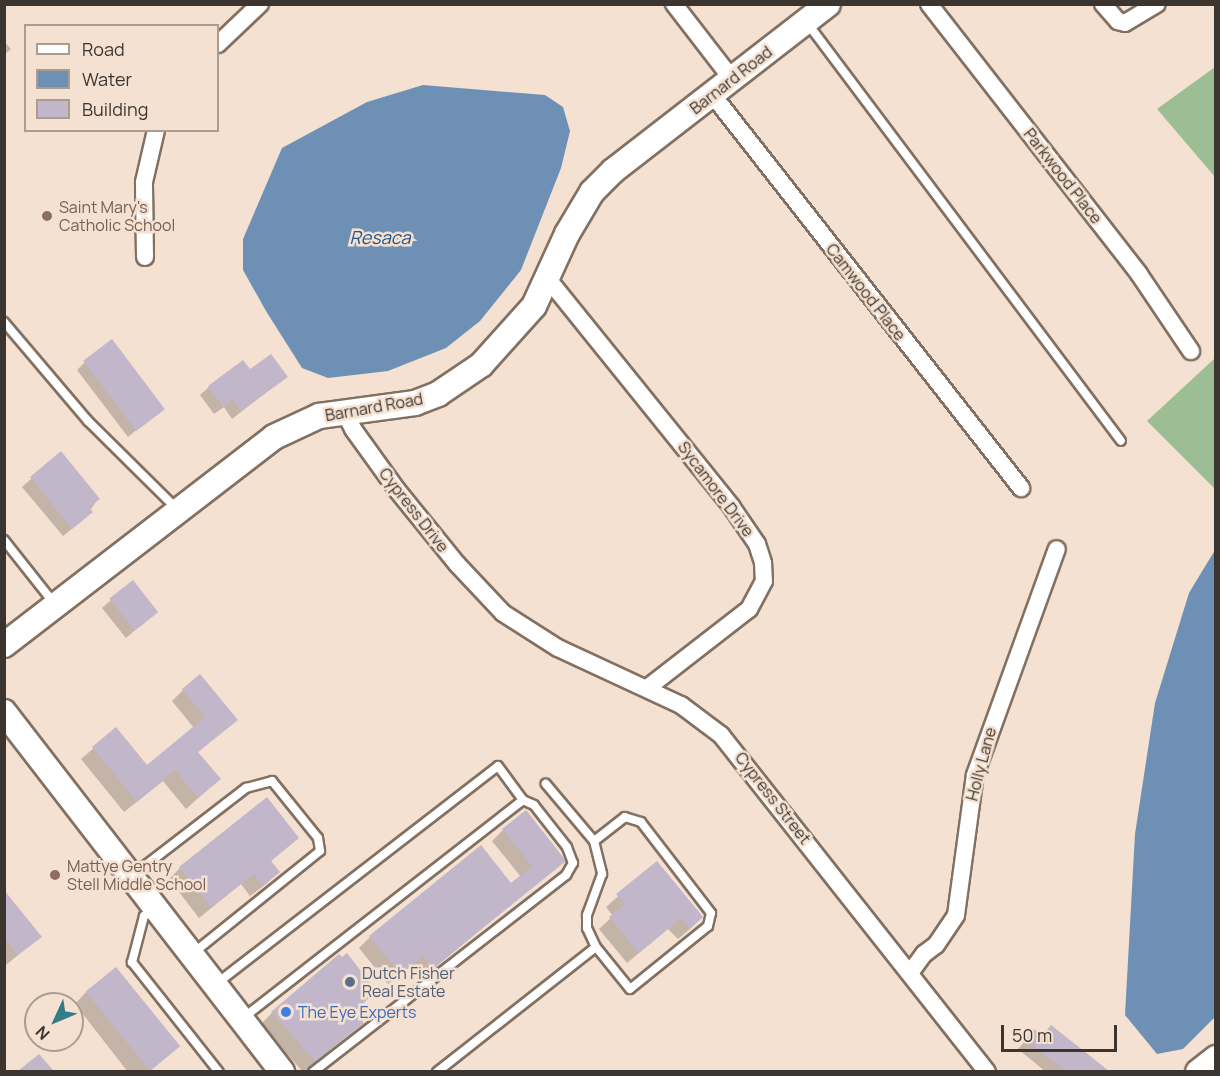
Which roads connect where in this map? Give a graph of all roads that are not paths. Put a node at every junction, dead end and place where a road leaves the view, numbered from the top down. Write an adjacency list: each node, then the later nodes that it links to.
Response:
1 (674, 4): 8 (street)
2 (929, 4): 14 (street, Parkwood Place)
3 (1103, 4): 4 (street)
4 (1157, 4)
5 (251, 7): 7 (street)
6 (818, 10): 8 (street, Barnard Road); 16 (lane)
7 (219, 43)
8 (732, 79): 9 (street, Barnard Road)
9 (712, 94): 12 (street, Barnard Road); 17 (street, Camwood Place)
10 (156, 132): 11 (street)
11 (145, 257)
12 (548, 279): 15 (street, Barnard Road); 24 (street, Sycamore Drive)
13 (4, 322): 18 (lane)
14 (1191, 351)
15 (344, 411): 18 (street, Barnard Road); 21 (street, Cypress Drive)
16 (1121, 441)
17 (1021, 488)
18 (178, 510): 22 (street, Barnard Road)
19 (4, 540): 22 (lane)
20 (1057, 549): 33 (street, Holly Lane)
21 (493, 604): 24 (street, Cypress Street)
22 (56, 605): 23 (street, Barnard Road)
23 (4, 645)
24 (647, 688): 33 (street, Cypress Street)
25 (4, 712): 29 (street)
26 (546, 784): 28 (lane)
27 (523, 800): 34 (lane); 35 (lane); 39 (lane)
28 (594, 841): 31 (lane); 31 (lane)
29 (131, 876): 30 (street); 32 (lane)
30 (155, 908): 32 (street); 37 (lane)
31 (596, 947): 40 (lane)
32 (192, 954): 34 (street)
33 (910, 973): 41 (street, Cypress Street)
34 (215, 985): 35 (street)
35 (242, 1019): 38 (street)
36 (1215, 1058): 42 (street)
37 (219, 1071)
38 (282, 1071)
39 (313, 1071)
40 (437, 1071)
41 (987, 1071)
42 (1198, 1071)

